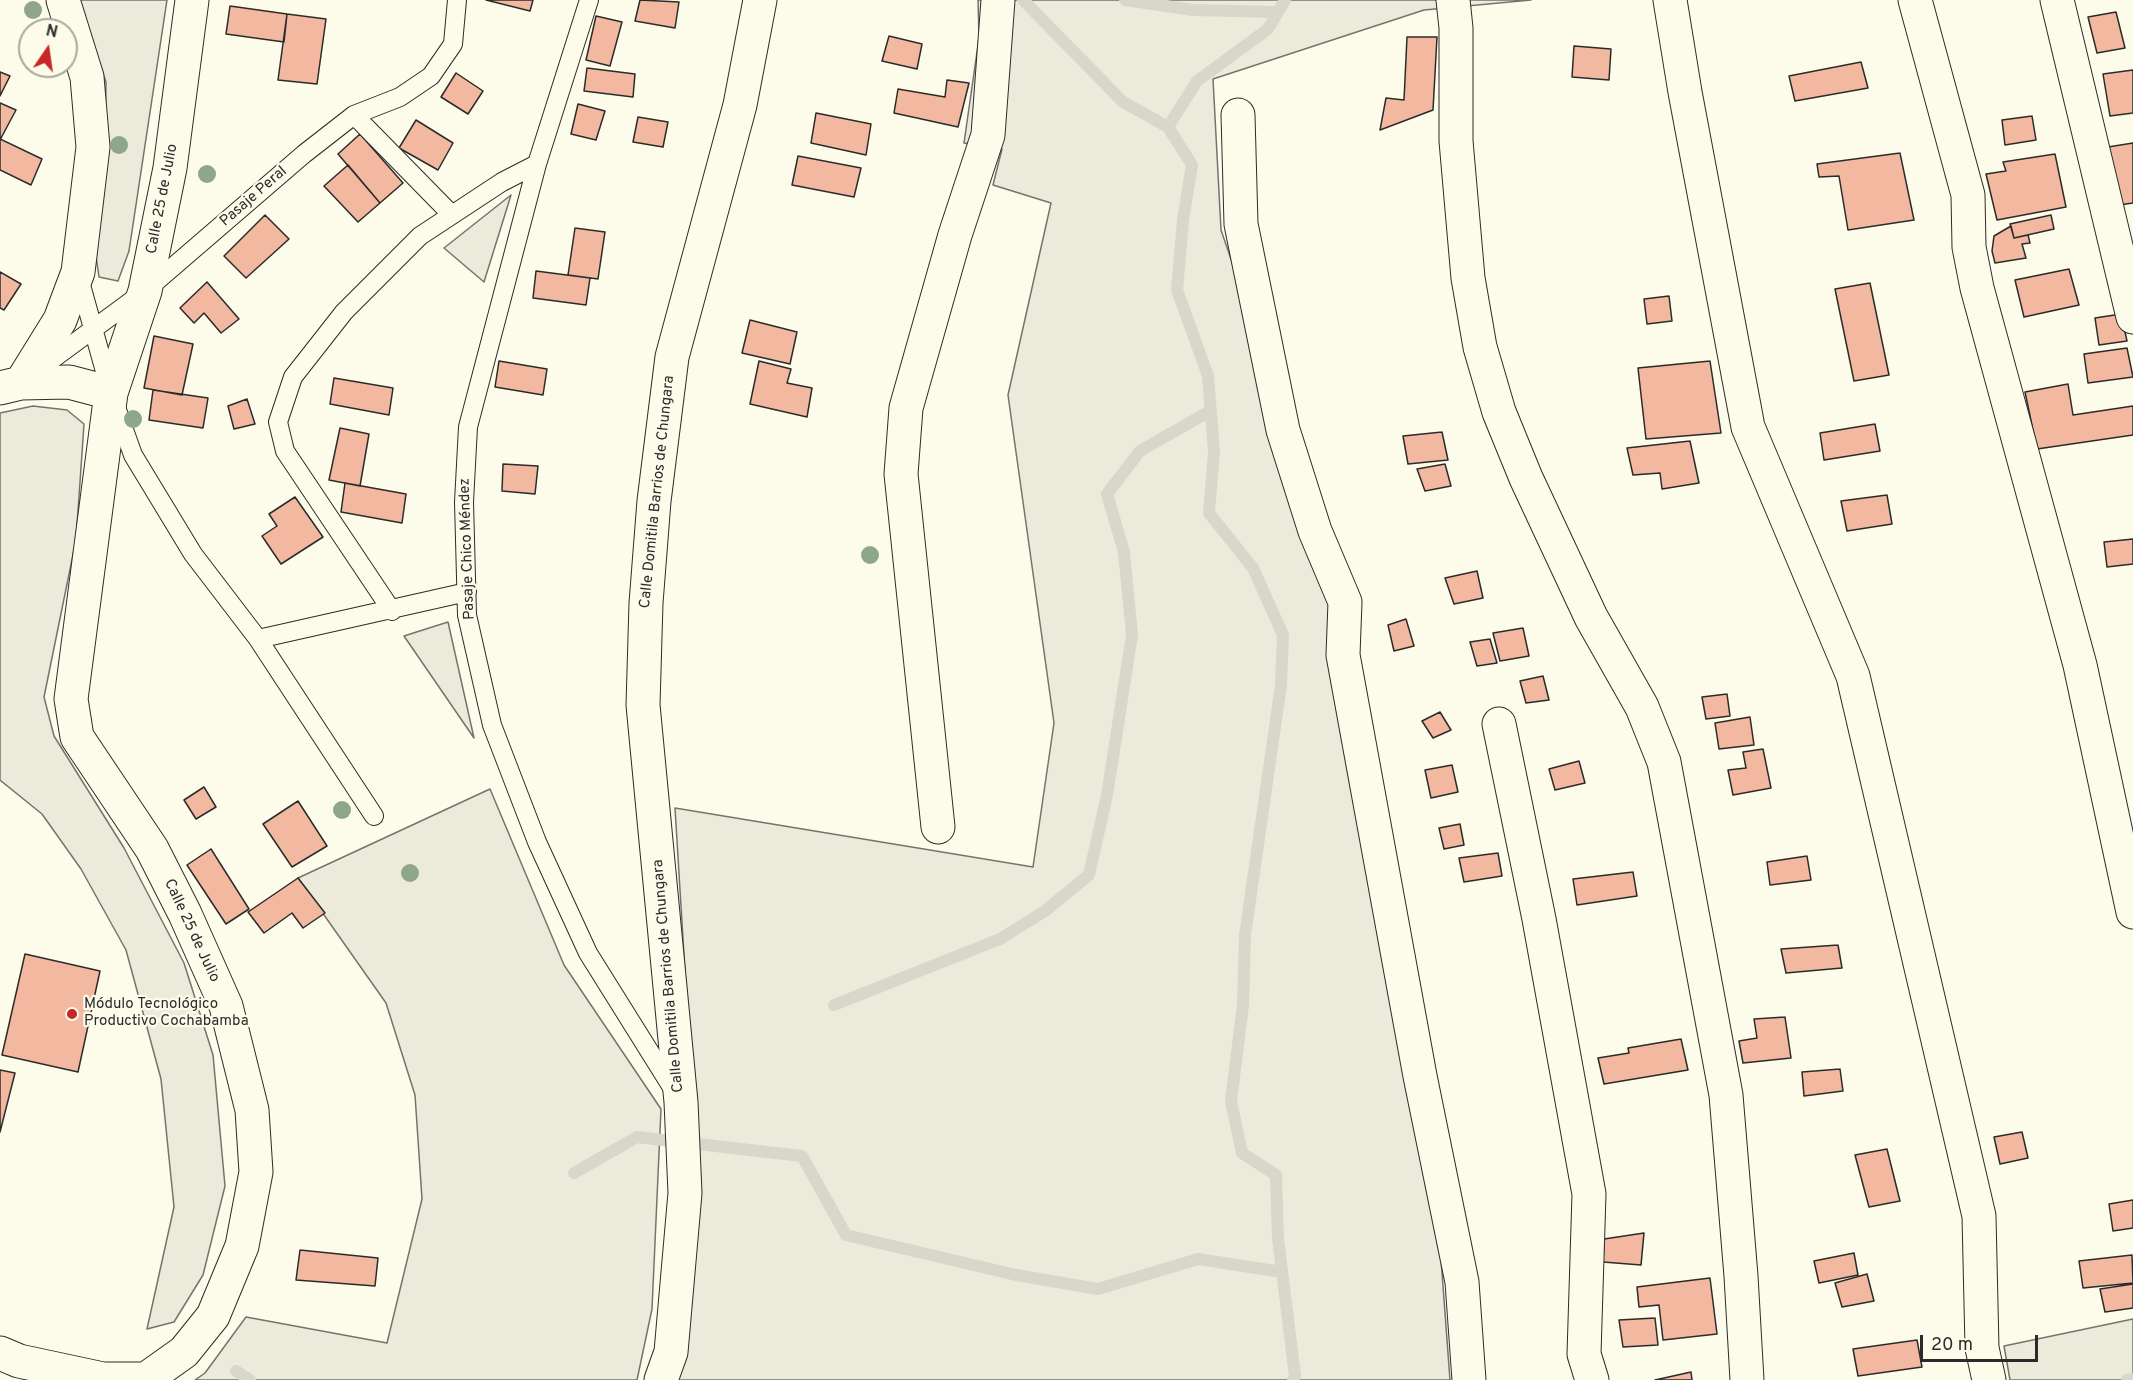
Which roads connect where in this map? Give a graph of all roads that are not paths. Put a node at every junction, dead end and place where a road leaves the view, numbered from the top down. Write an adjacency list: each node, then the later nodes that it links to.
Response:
1 (63, 0): 15 (street)
2 (192, 0): 16 (street, Calle 25 de Julio)
3 (457, 0): 11 (lane, Pasaje Peral)
4 (589, 0): 13 (lane, Pasaje Chico Méndez)
5 (760, 0): 28 (street, Calle Domitila Barrios de Chungara)
6 (998, 0): 26 (street)
7 (1453, 0): 33 (street)
8 (1670, 0): 34 (street)
9 (1915, 0): 27 (street)
10 (2057, 0): 17 (street)
11 (354, 115): 14 (lane); 16 (lane, Pasaje Peral)
12 (1238, 115): 31 (street)
13 (537, 164): 14 (lane); 21 (lane, Pasaje Chico Méndez)
14 (452, 215): 22 (lane)
15 (78, 272): 18 (lane); 19 (street)
16 (145, 291): 18 (lane, Pasaje Peral); 20 (street, Calle 25 de Julio)
17 (2133, 316)
18 (93, 328): 19 (lane, Pasaje Peral); 20 (lane)
19 (10, 385): 20 (street)
20 (111, 393): 23 (lane); 29 (street, Calle 25 de Julio)
21 (467, 592): 22 (lane); 28 (lane, Pasaje Chico Méndez)
22 (392, 611): 23 (lane)
23 (258, 639): 25 (lane)
24 (1499, 724): 32 (street)
25 (374, 816)
26 (938, 827)
27 (2133, 912)
28 (681, 1101): 30 (street, Calle Domitila Barrios de Chungara)
29 (0, 1353)
30 (661, 1380)
31 (1469, 1380)
32 (1592, 1380)
33 (1747, 1380)
34 (1989, 1380)

